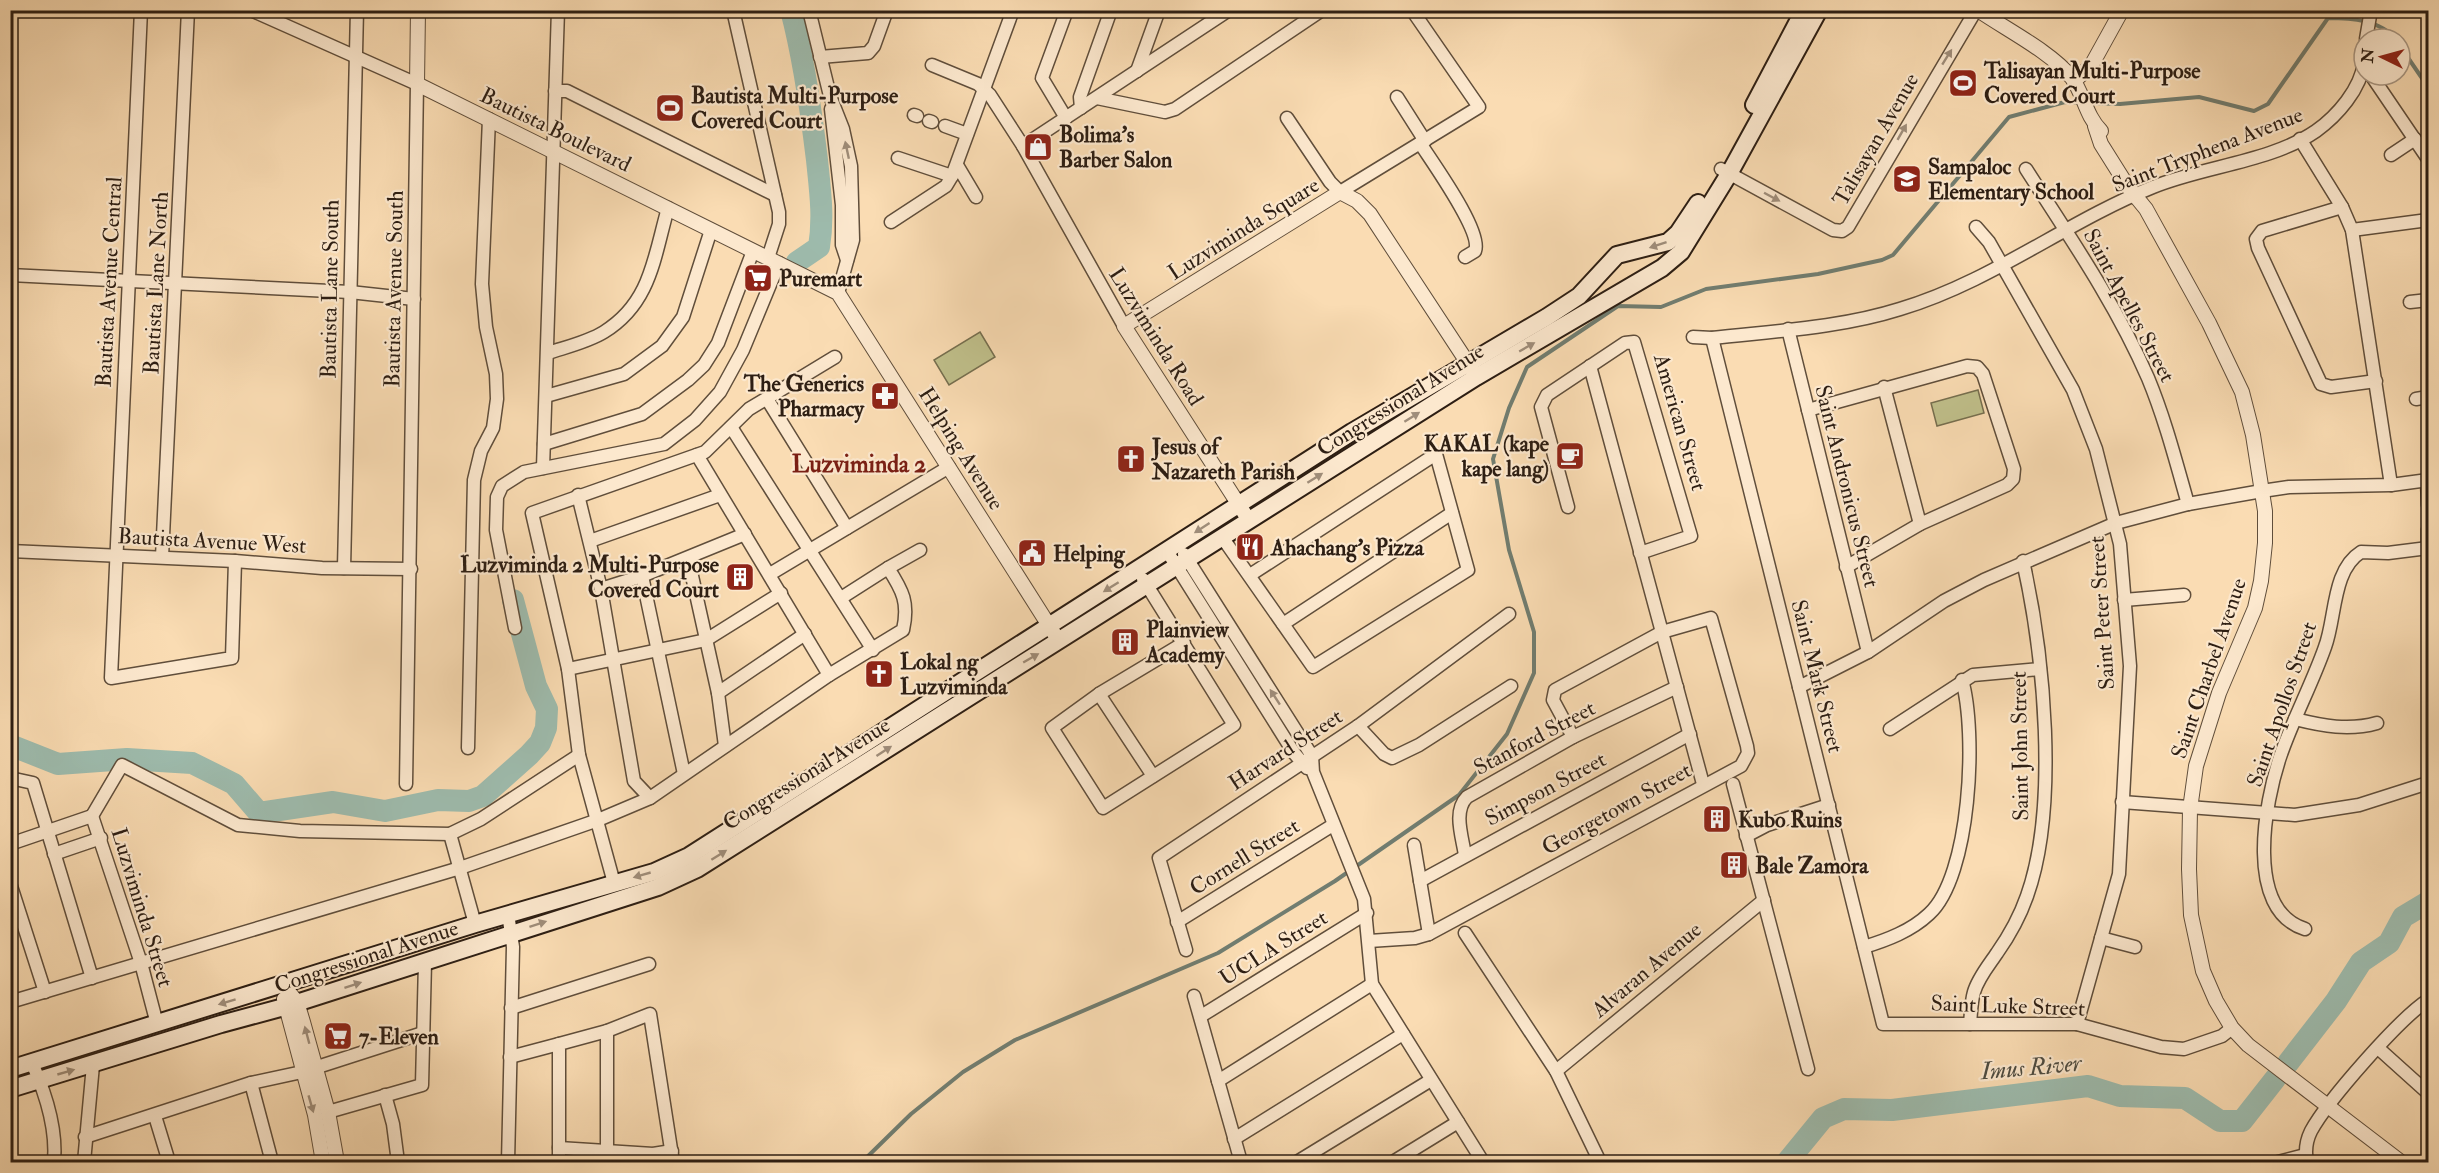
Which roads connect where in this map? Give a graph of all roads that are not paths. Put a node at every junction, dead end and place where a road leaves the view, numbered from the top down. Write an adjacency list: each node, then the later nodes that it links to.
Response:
1 (141, 10): 70 (street, Bautista Avenue Central)
2 (188, 10): 71 (street, Bautista Lane North)
3 (251, 10): 24 (street, Bautista Boulevard)
4 (357, 10): 24 (street, Bautista Lane South)
5 (418, 10): 28 (street, Bautista Avenue South)
6 (558, 10): 33 (street)
7 (734, 10): 55 (street)
8 (809, 10): 25 (street)
9 (886, 10): 25 (street)
10 (1013, 10): 32 (street)
11 (1067, 10): 37 (street)
12 (1111, 10): 36 (street)
13 (1159, 10): 27 (street)
14 (1229, 10): 22 (street)
15 (1322, 10): 35 (street)
16 (1412, 10): 44 (street)
17 (1804, 10): 52 (main road, Congressional Avenue)
18 (1819, 10): 52 (main road, Congressional Avenue)
19 (1977, 10): 29 (street); 52 (street, Talisayan Avenue, one-way to 19)
20 (2122, 10): 29 (street)
21 (2371, 10): 23 (street)
22 (1215, 16): 27 (street)
23 (2368, 27)
24 (357, 56): 28 (street, Bautista Boulevard); 72 (street, Bautista Lane South)
25 (820, 57): 73 (street)
26 (932, 65): 32 (street)
27 (1137, 71): 35 (street)
28 (417, 84): 39 (street, Bautista Boulevard); 74 (street, Bautista Avenue South)
29 (2076, 84): 54 (street, Saint Charbel Avenue)
30 (2354, 87): 42 (street, Saint Tryphena Avenue)
31 (2379, 87): 43 (street)
32 (984, 89): 41 (street); 45 (street, Luzviminda Road)
33 (555, 91): 46 (street); 55 (street)
34 (1397, 97): 44 (street)
35 (1096, 98): 36 (street)
36 (1081, 108): 37 (street)
37 (1066, 118): 45 (street)
38 (1287, 118): 53 (street)
39 (489, 120): 46 (street, Bautista Boulevard); 168 (street)
40 (945, 126): 41 (street)
41 (967, 134): 51 (street)
42 (2300, 139): 54 (street, Saint Tryphena Avenue); 57 (street)
43 (2415, 139): 47 (street); 49 (street)
44 (1423, 142): 53 (street); 66 (street)
45 (1023, 146): 77 (street, Luzviminda Road)
46 (554, 151): 58 (street, Bautista Boulevard); 81 (street)
47 (2391, 155)
48 (898, 158): 51 (street)
49 (2428, 159)
50 (2026, 169): 64 (street, Saint Apelles Street)
51 (954, 170): 56 (street); 60 (street)
52 (1725, 172): 83 (main road, Congressional Avenue, one-way to 83); 85 (main road, Congressional Avenue, one-way to 52)
53 (1340, 192): 77 (street, Luzviminda Square); 83 (street, Luzviminda Square)
54 (2136, 194): 64 (street, Saint Tryphena Avenue); 98 (street, Saint Charbel Avenue)
55 (775, 195): 67 (street)
56 (976, 196)
57 (2342, 207): 63 (street); 86 (street)
58 (668, 208): 62 (street, Bautista Boulevard); 81 (street)
59 (2428, 220): 63 (street)
60 (891, 222)
61 (1976, 227): 68 (street, Saint Peter Street)
62 (711, 230): 65 (street, Bautista Boulevard); 88 (street)
63 (2352, 230): 86 (street)
64 (2066, 231): 68 (street, Saint Tryphena Avenue); 101 (street, Saint Apelles Street)
65 (753, 250): 67 (street, Bautista Boulevard); 92 (street)
66 (1465, 257)
67 (774, 261): 73 (street, Bautista Boulevard); 95 (street)
68 (2003, 266): 78 (street, Saint Tryphena Avenue); 107 (street, Saint Peter Street)
69 (10, 275): 70 (street)
70 (129, 282): 71 (street); 120 (street, Bautista Avenue Central)
71 (176, 283): 72 (street); 121 (street, Bautista Lane North)
72 (350, 292): 74 (street); 127 (street, Bautista Lane South)
73 (838, 293): 94 (street, Helping Avenue)
74 (414, 299): 129 (street, Bautista Avenue South)
75 (2428, 300): 76 (street)
76 (2410, 302)
77 (1124, 326): 102 (street, Luzviminda Road)
78 (1788, 329): 80 (street, Saint Tryphena Avenue); 90 (street, Saint Andronicus Street)
79 (1693, 337): 80 (street, Saint Tryphena Avenue)
80 (1712, 338): 158 (street, Saint Mark Street)
81 (548, 353): 88 (street)
82 (835, 357): 89 (street)
83 (1467, 362): 85 (street, Luzviminda Square); 102 (main road, Congressional Avenue)
84 (1590, 366): 104 (street, American Street); 119 (street); 119 (street, American Street)
85 (1476, 377): 106 (main road, Congressional Avenue, one-way to 85)
86 (2376, 381): 97 (street)
87 (1884, 387): 90 (street); 108 (street); 108 (street)
88 (546, 396): 92 (street)
89 (767, 399): 91 (street); 109 (street)
90 (1808, 410): 126 (street, Saint Andronicus Street)
91 (731, 427): 93 (street); 116 (street)
92 (544, 444): 95 (street)
93 (697, 455): 99 (street); 100 (street)
94 (949, 467): 109 (street); 141 (street, Helping Avenue)
95 (543, 468): 142 (street)
96 (2428, 480): 97 (street); 103 (street)
97 (2391, 485): 98 (street)
98 (2262, 491): 101 (street); 181 (street, Saint Charbel Avenue)
99 (578, 495): 113 (street); 152 (street)
100 (720, 495): 111 (street); 113 (street)
101 (2188, 504): 107 (street)
102 (1238, 505): 106 (street, Luzviminda Road); 114 (main road, Congressional Avenue, one-way to 114)
103 (2428, 505)
104 (1568, 507)
105 (1452, 513): 131 (street); 140 (street); 140 (street)
106 (1248, 519): 112 (main road, Congressional Avenue)
107 (2116, 523): 124 (street); 138 (street, Saint Peter Street)
108 (1920, 524): 126 (street)
109 (847, 528): 116 (street)
110 (2428, 529): 115 (street)
111 (745, 534): 122 (street); 130 (street)
112 (1222, 537): 125 (main road, Congressional Avenue); 131 (street)
113 (590, 541): 134 (street)
114 (1173, 547): 125 (street); 133 (main road, Congressional Avenue)
115 (2428, 549): 161 (street, Saint Apollos Street)
116 (810, 550): 130 (street); 137 (street)
117 (920, 550): 128 (street)
118 (10, 551): 120 (street, Bautista Avenue West)
119 (1640, 553): 143 (street)
120 (116, 556): 121 (street, Bautista Avenue West); 123 (street, Bautista Avenue Central)
121 (162, 558): 123 (street, Bautista Avenue West)
122 (688, 558): 132 (street); 145 (street)
123 (235, 561): 127 (street, Bautista Avenue West)
124 (2024, 561): 150 (street); 153 (street, Saint John Street)
125 (1181, 562): 133 (main road, Congressional Avenue); 170 (street)
126 (1846, 567): 150 (street, Saint Andronicus Street)
127 (344, 568): 129 (street, Bautista Avenue West)
128 (888, 568): 137 (street); 149 (street)
129 (411, 569): 175 (street, Bautista Avenue South)
130 (770, 574): 135 (street)
131 (1250, 575): 140 (street)
132 (642, 576): 134 (street); 148 (street)
133 (1142, 577): 141 (main road, Congressional Avenue, one-way to 141); 146 (main road, Congressional Avenue); 147 (street)
134 (601, 590): 151 (street)
135 (781, 593): 144 (street); 145 (street)
136 (2184, 595): 138 (street)
137 (841, 598): 149 (street)
138 (2124, 600): 179 (street, Saint Peter Street)
139 (1509, 614): 163 (street, Harvard Street)
140 (1282, 624)
141 (1049, 626): 146 (street); 197 (main road, Congressional Avenue, one-way to 197)
142 (515, 628)
143 (1662, 632): 157 (street); 166 (street); 176 (street, Georgetown Street)
144 (805, 634): 154 (street); 159 (street)
145 (705, 640): 148 (street); 159 (street)
146 (1059, 641): 204 (main road, Congressional Avenue, one-way to 146)
147 (1184, 643): 160 (street); 172 (street)
148 (656, 650): 151 (street); 171 (street)
149 (873, 650): 154 (street)
150 (1868, 652): 158 (street)
151 (614, 659): 152 (street); 178 (street)
152 (567, 669): 169 (street)
153 (2040, 669): 155 (street); 227 (street, Saint John Street)
154 (829, 675): 167 (street)
155 (1962, 680): 164 (street); 210 (street)
156 (1511, 686): 163 (street)
157 (1677, 687): 165 (street); 166 (street, Stanford Street)
158 (1799, 687): 180 (street, Saint Mark Street)
159 (718, 693): 167 (street)
160 (1100, 694): 172 (street); 172 (street)
161 (2295, 719): 162 (street); 182 (street, Saint Apollos Street)
162 (2377, 723)
163 (1358, 726): 170 (street, Harvard Street)
164 (1890, 729)
165 (1690, 734): 176 (street); 193 (street, Simpson Street)
166 (1573, 737): 193 (street, Stanford Street)
167 (725, 746): 171 (street)
168 (468, 748)
169 (579, 756): 184 (street); 187 (street)
170 (1307, 759): 185 (street); 201 (street, Harvard Street)
171 (684, 774): 178 (street)
172 (1153, 776)
173 (10, 778): 186 (street)
174 (2428, 783): 182 (street)
175 (406, 784)
176 (1703, 784): 206 (street, Georgetown Street)
177 (1733, 784): 188 (street)
178 (650, 798): 184 (street)
179 (2122, 802): 181 (street); 207 (street, Saint Peter Street)
180 (1828, 806): 188 (street); 210 (street, Saint Mark Street)
181 (2190, 808): 182 (street); 229 (street, Saint Charbel Avenue)
182 (2267, 814): 203 (street, Saint Apollos Street)
183 (92, 816): 186 (street, Luzviminda Street); 187 (street); 189 (street, Luzviminda Street)
184 (598, 820): 194 (street); 197 (street)
185 (1333, 825): 199 (street); 201 (street, Cornell Street)
186 (48, 834): 190 (street, Luzviminda Street); 192 (street)
187 (450, 834): 194 (street)
188 (1746, 836): 198 (street)
189 (101, 838): 192 (street); 213 (street, Luzviminda Street)
190 (10, 844)
191 (1414, 845): 195 (street)
192 (54, 854): 215 (street)
193 (1465, 855): 195 (street, Simpson Street)
194 (460, 868): 202 (street); 213 (street)
195 (1420, 881): 206 (street)
196 (10, 883): 218 (street)
197 (614, 883): 200 (main road, Congressional Avenue)
198 (1764, 900): 239 (street); 241 (street, Alvaran Avenue)
199 (1367, 913): 208 (street); 224 (street, UCLA Street)
200 (507, 914): 202 (main road, Congressional Avenue); 204 (street)
201 (1177, 922): 211 (street, Harvard Street)
202 (475, 924): 217 (main road, Congressional Avenue)
203 (2305, 929)
204 (510, 933): 212 (main road, Congressional Avenue); 223 (street)
205 (1465, 933): 241 (street)
206 (1429, 934): 208 (street, Georgetown Street)
207 (2101, 938): 209 (street); 228 (street, Saint Peter Street)
208 (1369, 941): 216 (street)
209 (2134, 947)
210 (1864, 948): 226 (street, Saint Mark Street)
211 (1186, 950)
212 (425, 962): 222 (main road, Congressional Avenue, one-way to 212); 231 (street)
213 (141, 963): 215 (street); 225 (street, Luzviminda Street)
214 (649, 964): 223 (street)
215 (92, 978): 218 (street)
216 (1372, 984): 232 (street); 244 (street)
217 (283, 985): 222 (street); 225 (main road, Congressional Avenue, one-way to 225)
218 (45, 992): 221 (street)
219 (1194, 996): 224 (street)
220 (2428, 1000): 234 (street)
221 (10, 1002)
222 (291, 1005): 237 (main road, Congressional Avenue); 240 (street)
223 (511, 1008): 235 (street)
224 (1201, 1016): 244 (street)
225 (157, 1024): 236 (main road, Congressional Avenue)
226 (1883, 1024): 227 (street, Saint Luke Street)
227 (1970, 1024): 228 (street, Saint Luke Street)
228 (2077, 1024): 229 (street, Saint Luke Street)
229 (2232, 1028): 249 (street, Saint Charbel Avenue)
230 (607, 1031): 233 (street); 256 (street); 257 (street)
231 (423, 1034): 240 (street); 248 (street)
232 (1403, 1034): 243 (street); 254 (street)
233 (559, 1044): 235 (street); 255 (street)
234 (2378, 1048): 247 (street); 249 (street)
235 (510, 1057): 266 (street)
236 (32, 1063): 238 (main road, Congressional Avenue); 242 (street)
237 (93, 1065): 242 (main road, Congressional Avenue, one-way to 237); 253 (street)
238 (10, 1069)
239 (1808, 1069)
240 (309, 1070): 245 (street); 250 (street); 263 (street, one-way to 263)
241 (1556, 1071): 272 (street)
242 (40, 1080): 246 (main road, Congressional Avenue); 259 (street)
243 (1431, 1080): 252 (street); 269 (street)
244 (1218, 1081): 254 (street)
245 (251, 1083): 251 (street); 262 (street)
246 (10, 1089)
247 (2428, 1093)
248 (385, 1095): 250 (street); 265 (street)
249 (2329, 1106): 258 (street); 274 (street, Saint Charbel Avenue)
250 (328, 1112): 264 (street)
251 (155, 1116): 253 (street); 261 (street)
252 (1458, 1122): 270 (street); 271 (street)
253 (85, 1137): 260 (street)
254 (1234, 1139): 268 (street)
255 (559, 1148): 256 (street); 267 (street)
256 (607, 1150): 257 (street)
257 (672, 1157)
258 (2306, 1159): 273 (street)
259 (54, 1162)
260 (84, 1162)
261 (169, 1162)
262 (272, 1162)
263 (323, 1162)
264 (337, 1162)
265 (398, 1162)
266 (508, 1162)
267 (558, 1162)
268 (1241, 1162)
269 (1297, 1162)
270 (1393, 1162)
271 (1483, 1162)
272 (1600, 1162)
273 (2278, 1162)
274 (2401, 1162)

